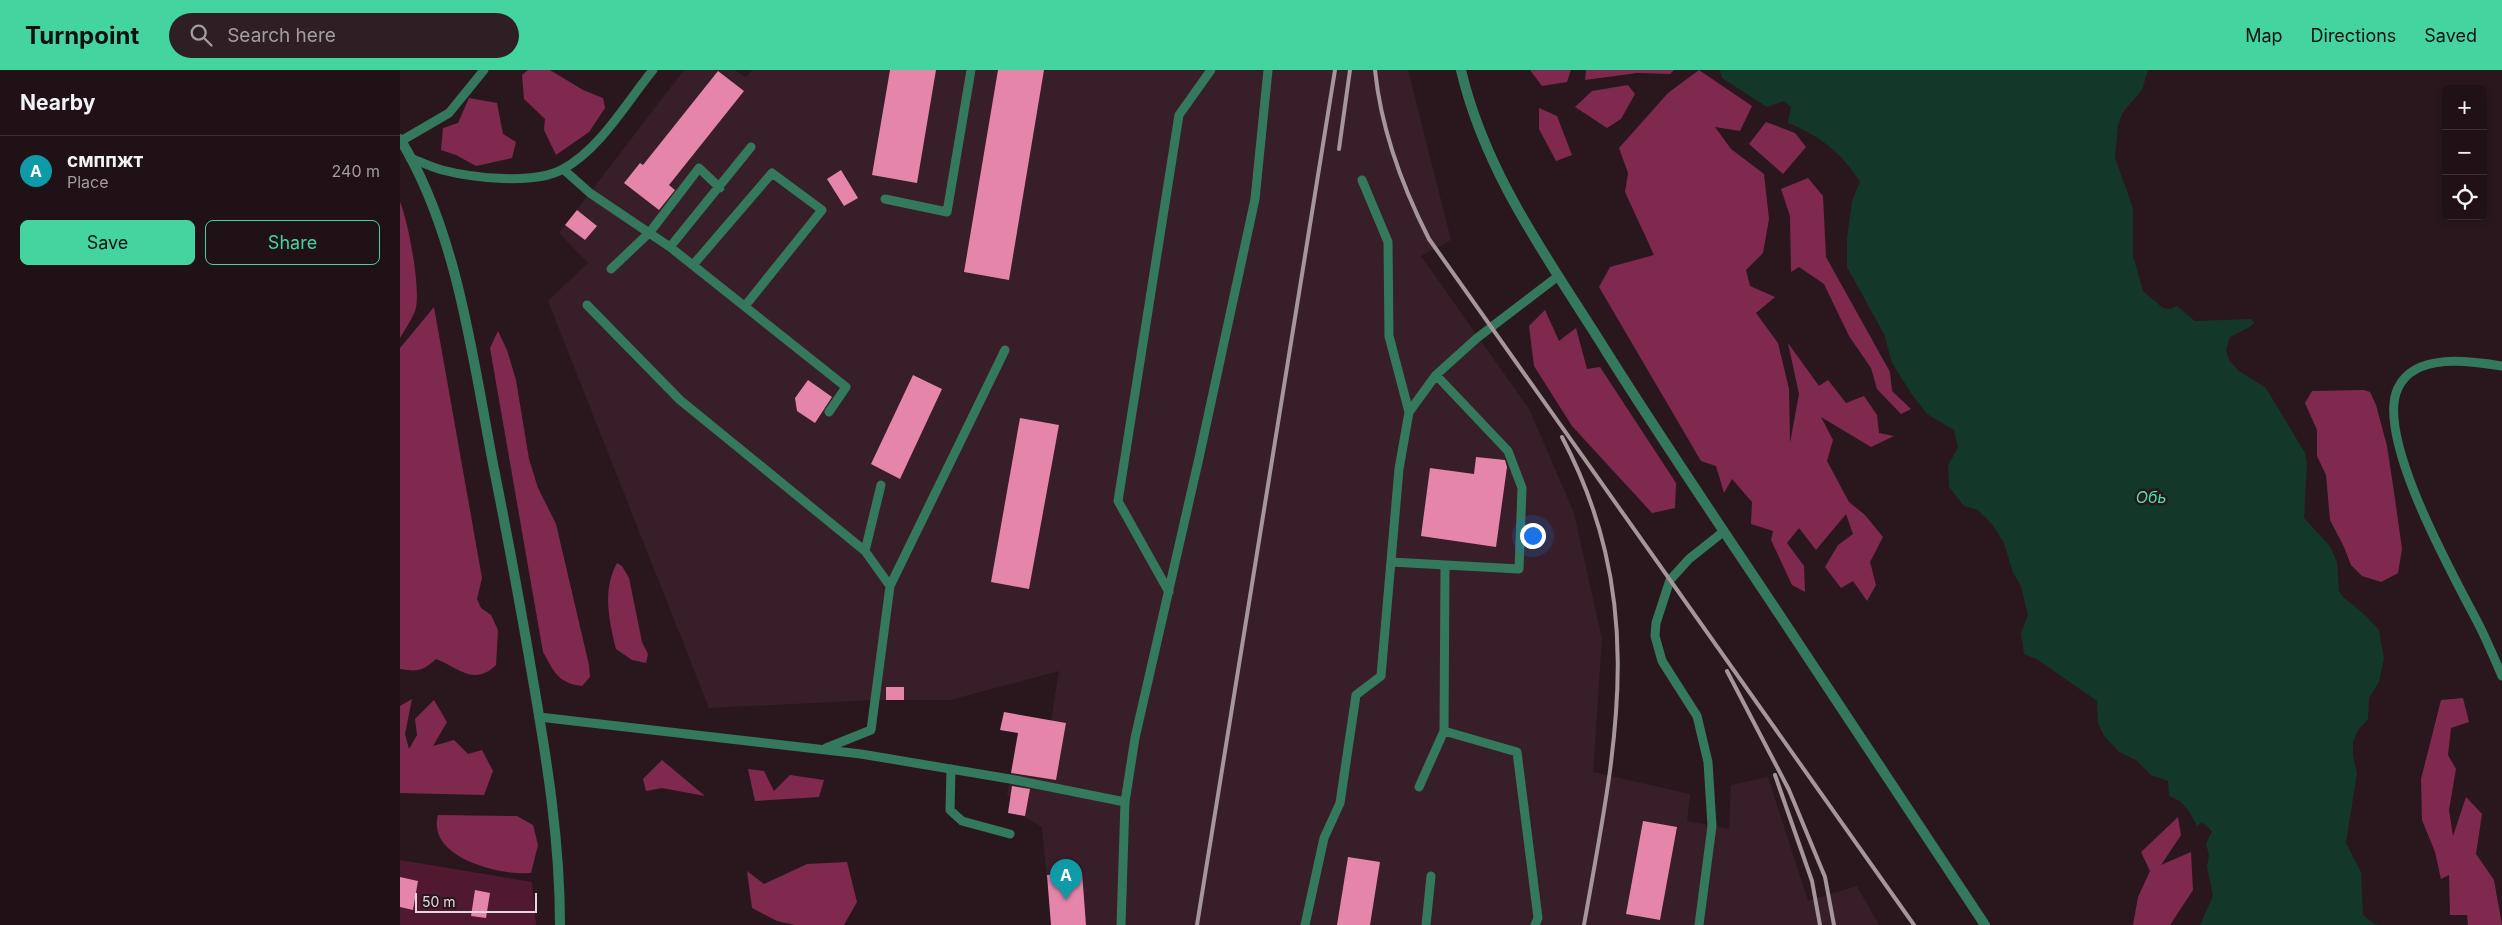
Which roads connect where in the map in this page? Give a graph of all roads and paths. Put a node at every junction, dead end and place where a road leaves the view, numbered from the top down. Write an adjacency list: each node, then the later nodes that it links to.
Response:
1 (484, 70): 7 (lane)
2 (652, 70): 10 (lane)
3 (971, 70): 13 (lane)
4 (1211, 70): 32 (lane)
5 (1268, 70): 32 (lane)
6 (1461, 70): 18 (street)
7 (401, 140): 9 (street)
8 (751, 147): 12 (lane)
9 (410, 158): 10 (lane); 34 (street)
10 (563, 169): 14 (lane)
11 (1362, 180): 25 (lane)
12 (720, 188): 14 (lane); 15 (lane)
13 (885, 200)
14 (650, 232): 15 (lane); 17 (lane)
15 (670, 246): 16 (lane)
16 (693, 265): 20 (lane); 20 (lane)
17 (611, 269)
18 (1557, 277): 23 (lane); 27 (street)
19 (587, 305): 28 (lane)
20 (745, 306): 24 (lane)
21 (1005, 350): 31 (lane)
22 (2502, 366): 33 (lane)
23 (1436, 374): 25 (lane); 30 (lane)
24 (829, 412)
25 (1409, 412): 29 (lane)
26 (881, 485): 28 (lane)
27 (1723, 532): 47 (lane); 48 (street)
28 (865, 551): 31 (lane)
29 (1391, 562): 30 (lane); 44 (lane)
30 (1445, 565): 35 (lane)
31 (890, 586): 36 (lane)
32 (1169, 592): 39 (lane)
33 (2502, 676)
34 (539, 717): 36 (lane); 42 (street)
35 (1444, 731): 38 (lane); 46 (lane)
36 (824, 749): 37 (lane)
37 (951, 768): 39 (lane); 40 (lane)
38 (1419, 787)
39 (1125, 802): 43 (lane)
40 (1010, 834)
41 (1431, 876): 45 (lane)
42 (560, 925)
43 (1121, 925)
44 (1305, 925)
45 (1426, 925)
46 (1535, 925)
47 (1699, 925)
48 (1986, 925)

